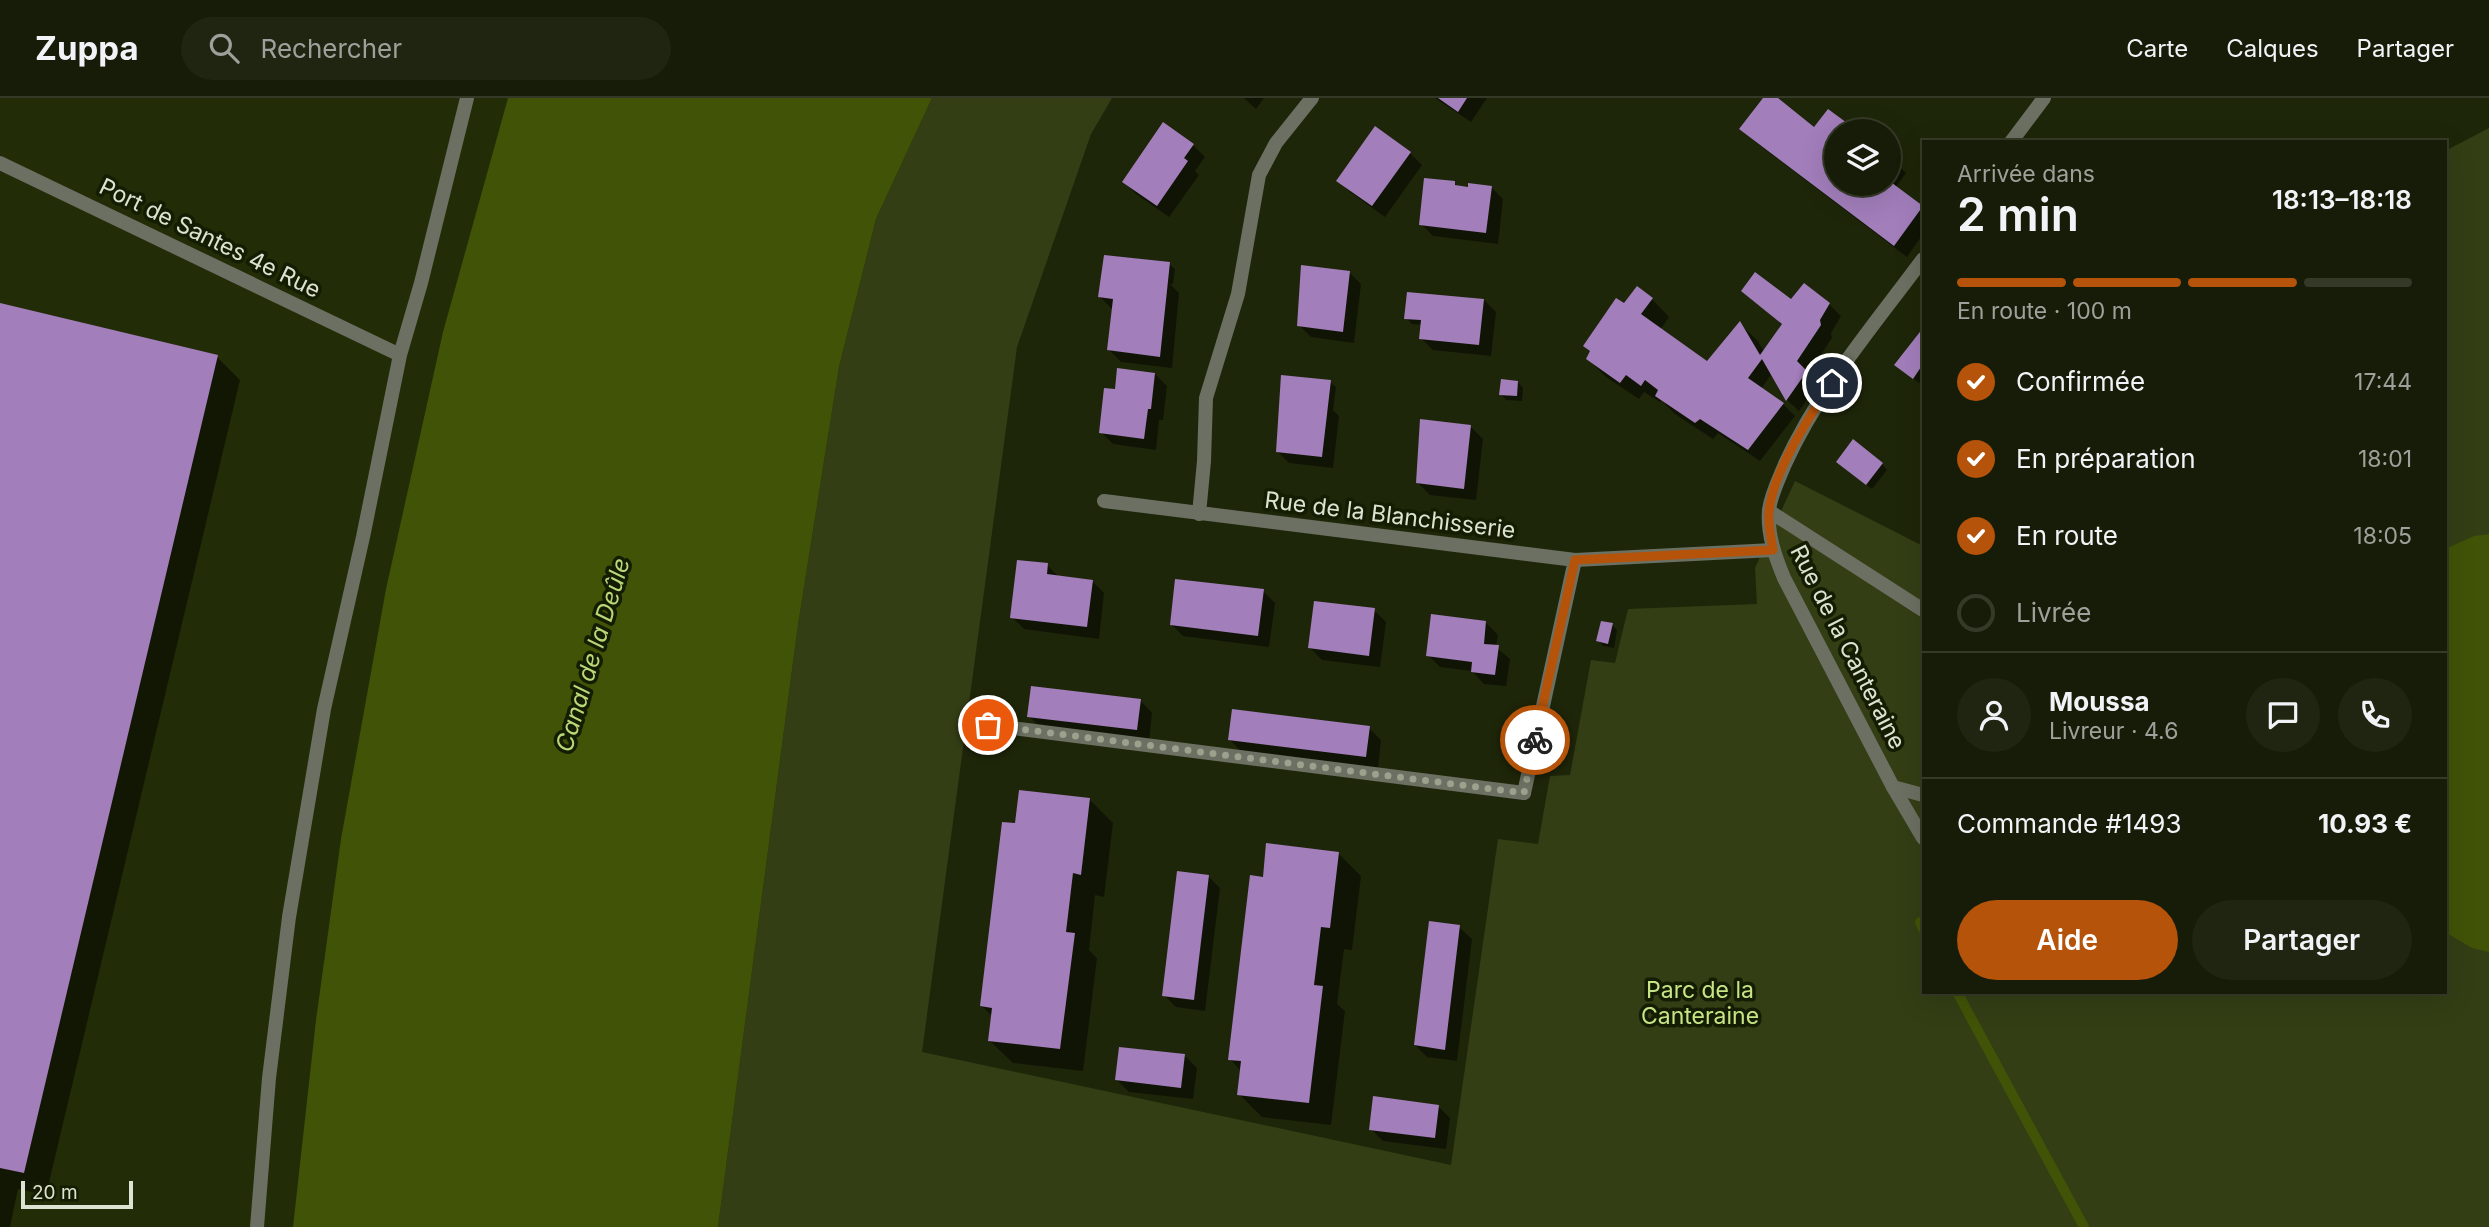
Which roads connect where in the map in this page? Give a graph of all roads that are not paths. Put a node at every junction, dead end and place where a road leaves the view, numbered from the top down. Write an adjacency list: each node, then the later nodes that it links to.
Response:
1 (467, 98): 7 (street)
2 (1312, 98): 10 (street)
3 (2044, 98): 4 (street)
4 (2012, 140)
5 (0, 163): 7 (street, Port de Santes 4e Rue)
6 (1922, 260): 9 (street, Rue de la Canteraine)
7 (400, 355): 18 (street)
8 (1104, 501): 10 (street, Rue de la Blanchisserie)
9 (1769, 511): 11 (street, Rue de la Canteraine); 13 (street)
10 (1199, 514): 12 (street, Rue de la Blanchisserie)
11 (1773, 550): 12 (street, Rue de la Blanchisserie); 15 (street, Rue de la Canteraine)
12 (1575, 560): 14 (street)
13 (1922, 609)
14 (988, 725)
15 (1893, 787): 16 (street); 17 (street, Rue de la Canteraine)
16 (1922, 795)
17 (1922, 836)
18 (257, 1227)

